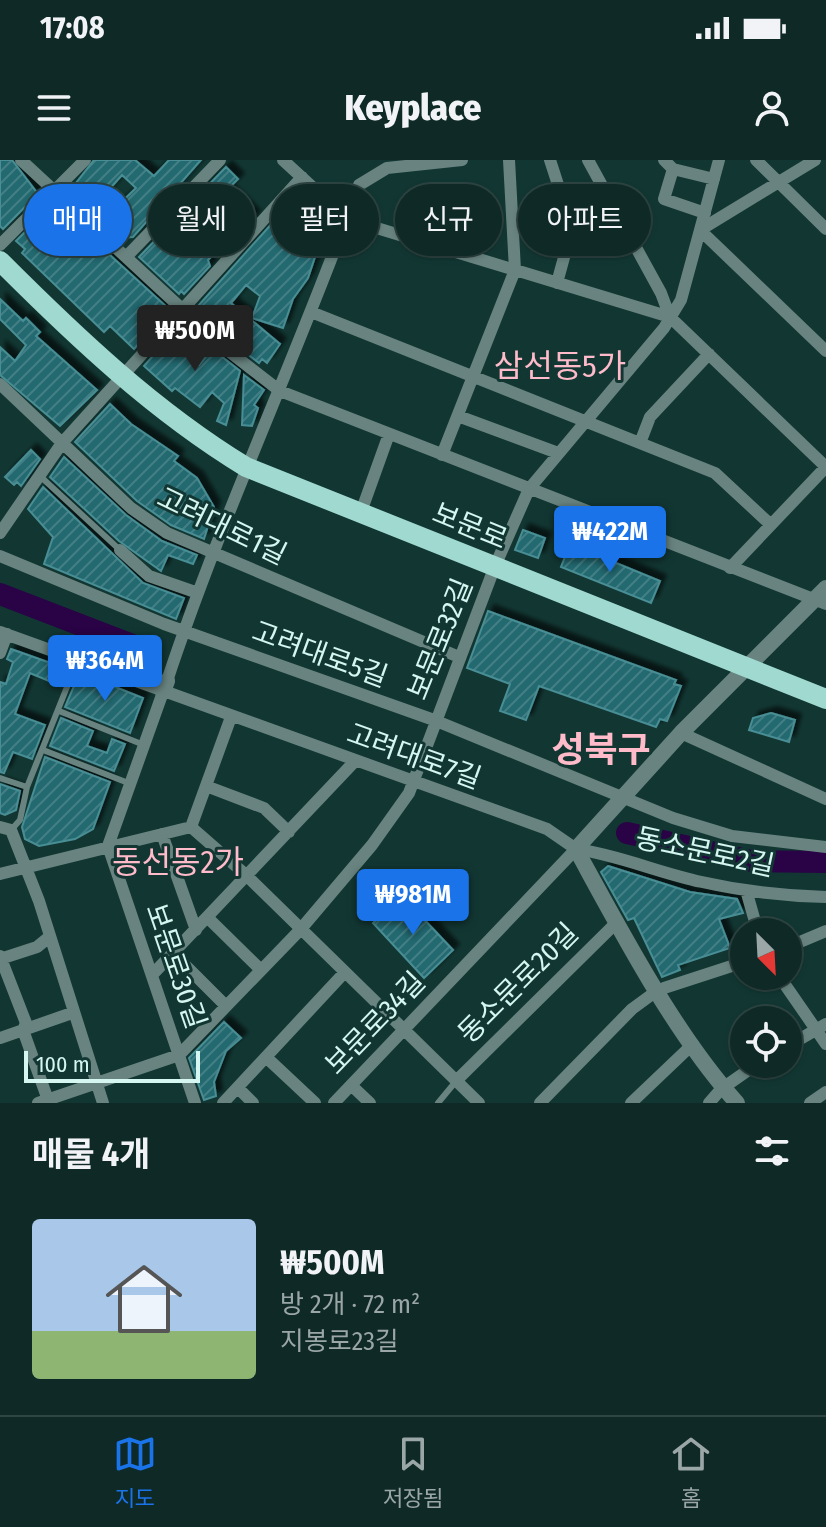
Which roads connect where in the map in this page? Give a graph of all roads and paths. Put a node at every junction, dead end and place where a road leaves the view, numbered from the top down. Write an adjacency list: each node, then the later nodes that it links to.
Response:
1 (21, 160): 16 (street)
2 (85, 160): 17 (street)
3 (220, 160): 27 (street)
4 (283, 160): 13 (street)
5 (462, 160): 19 (street)
6 (509, 160): 29 (street)
7 (550, 160): 30 (street)
8 (588, 160): 33 (street)
9 (719, 160): 14 (street, 보문로32길)
10 (756, 160): 15 (street)
11 (815, 160): 15 (street)
12 (669, 165): 14 (street); 20 (street)
13 (302, 177): 18 (street); 31 (street)
14 (714, 179): 20 (street, 보문로32길)
15 (779, 182): 23 (street); 24 (street)
16 (46, 184)
17 (62, 184)
18 (310, 184)
19 (361, 184)
20 (705, 213): 24 (street, 보문로32길)
21 (24, 222): 25 (street)
22 (379, 229): 29 (street)
23 (826, 229)
24 (700, 230): 33 (street, 보문로32길); 34 (street)
25 (0, 245)
26 (333, 256): 32 (street)
27 (126, 257): 31 (street)
28 (0, 261): 36 (main road, 보문로)
29 (515, 270): 30 (street); 37 (street)
30 (557, 283): 33 (street)
31 (182, 309): 36 (street); 39 (street)
32 (311, 312): 37 (street); 39 (street)
33 (670, 317): 35 (street); 41 (street, 보문로32길)
34 (826, 351)
35 (709, 354): 44 (street); 48 (street)
36 (122, 376): 43 (street); 47 (main road, 보문로)
37 (473, 377): 40 (street); 41 (street)
38 (0, 384): 43 (street, 고려대로1길)
39 (280, 391): 42 (street); 47 (street)
40 (458, 416): 45 (street); 46 (street)
41 (584, 421): 44 (street); 45 (street, 보문로32길)
42 (389, 434): 46 (street); 51 (street)
43 (62, 443): 49 (street); 55 (street, 고려대로1길)
44 (640, 443): 52 (street)
45 (558, 453): 50 (street, 보문로32길)
46 (442, 455): 50 (street)
47 (246, 467): 51 (main road, 보문로); 55 (street)
48 (826, 467): 52 (street)
49 (39, 475): 53 (street); 54 (lane)
50 (529, 489): 57 (street, 보문로32길); 58 (street)
51 (361, 512): 57 (main road, 보문로)
52 (771, 525): 58 (street)
53 (0, 533)
54 (120, 550): 59 (street)
55 (212, 553): 59 (street); 64 (street, 고려대로1길)
56 (0, 556): 62 (street, 고려대로5길)
57 (495, 566): 64 (street, 보문로32길); 66 (main road, 보문로)
58 (730, 568): 60 (street)
59 (198, 593): 62 (street)
60 (823, 597): 66 (street)
61 (3, 633): 63 (street, 고려대로7길); 65 (street, 고려대로7길)
62 (182, 634): 67 (street); 71 (street, 고려대로5길)
63 (0, 653)
64 (459, 657): 71 (street, 보문로32길)
65 (77, 662): 67 (street, 고려대로7길); 69 (lane)
66 (747, 669): 68 (main road, 보문로); 72 (street)
67 (165, 686): 70 (street, 고려대로7길); 73 (street)
68 (826, 699)
69 (59, 711): 73 (lane); 74 (lane)
70 (231, 717): 75 (street, 고려대로7길); 79 (street)
71 (432, 724): 77 (street, 보문로32길); 81 (street, 고려대로5길)
72 (681, 733): 81 (street); 82 (street)
73 (144, 745): 78 (street)
74 (43, 750): 78 (lane); 80 (lane)
75 (355, 761): 77 (street, 고려대로7길); 85 (street)
76 (0, 778): 80 (lane)
77 (414, 778): 87 (street, 고려대로7길); 100 (street)
78 (131, 784): 88 (street)
79 (206, 786): 83 (street); 85 (street)
80 (27, 787): 84 (lane)
81 (624, 796): 87 (street); 89 (street, 고려대로5길)
82 (826, 799)
83 (191, 827): 86 (street); 92 (street)
84 (6, 828): 90 (street)
85 (289, 832): 92 (street)
86 (162, 834): 88 (street); 99 (street)
87 (580, 845): 93 (street, 동소문로20길); 94 (street, 동소문로2길); 116 (street, 보문로34길)
88 (108, 846): 90 (street); 109 (street, 보문로30길)
89 (826, 847)
90 (27, 868): 91 (street); 102 (street)
91 (0, 874)
92 (246, 875): 96 (street); 100 (street)
93 (593, 880): 98 (street, 동소문로20길); 110 (street, 동소문로20길)
94 (746, 890): 95 (street, 동소문로2길); 97 (street)
95 (826, 897)
96 (208, 918): 99 (street); 107 (street)
97 (754, 918)
98 (616, 923): 110 (street, 동소문로20길); 124 (street, 동소문로20길)
99 (196, 930): 104 (street)
100 (300, 930): 107 (street); 108 (street)
101 (826, 931): 103 (street)
102 (48, 938): 105 (street); 113 (street)
103 (802, 941)
104 (173, 953): 109 (street); 112 (street)
105 (0, 958): 115 (street)
106 (730, 967): 110 (street)
107 (261, 970): 112 (street)
108 (345, 972): 116 (street); 122 (street)
109 (152, 975): 121 (street, 보문로30길)
110 (661, 989): 119 (street, 동소문로20길); 127 (street, 동소문로20길); 140 (street)
111 (791, 990): 114 (street)
112 (226, 1006): 121 (street)
113 (72, 1013): 115 (street); 125 (street)
114 (821, 1027): 118 (street); 120 (street)
115 (23, 1030): 117 (street); 130 (street)
116 (404, 1031): 124 (street); 126 (street, 보문로34길)
117 (0, 1038)
118 (802, 1038)
119 (693, 1044): 127 (street, 동소문로20길); 141 (street)
120 (826, 1044)
121 (179, 1055): 125 (street); 132 (street, 보문로30길)
122 (267, 1058): 128 (street); 135 (street, 보문로34길)
123 (737, 1078): 127 (street)
124 (457, 1080): 138 (lane); 139 (street)
125 (95, 1082): 130 (street); 131 (street)
126 (351, 1085): 136 (street, 보문로34길); 137 (street)
127 (725, 1086): 142 (street); 143 (street, 동소문로20길)
128 (238, 1088): 133 (street); 134 (street)
129 (826, 1092): 144 (street)
130 (43, 1101)
131 (103, 1103)
132 (195, 1103)
133 (223, 1103)
134 (253, 1103)
135 (315, 1103)
136 (334, 1103)
137 (370, 1103)
138 (438, 1103)
139 (479, 1103)
140 (540, 1103)
141 (631, 1103)
142 (709, 1103)
143 (738, 1103)
144 (810, 1103)

